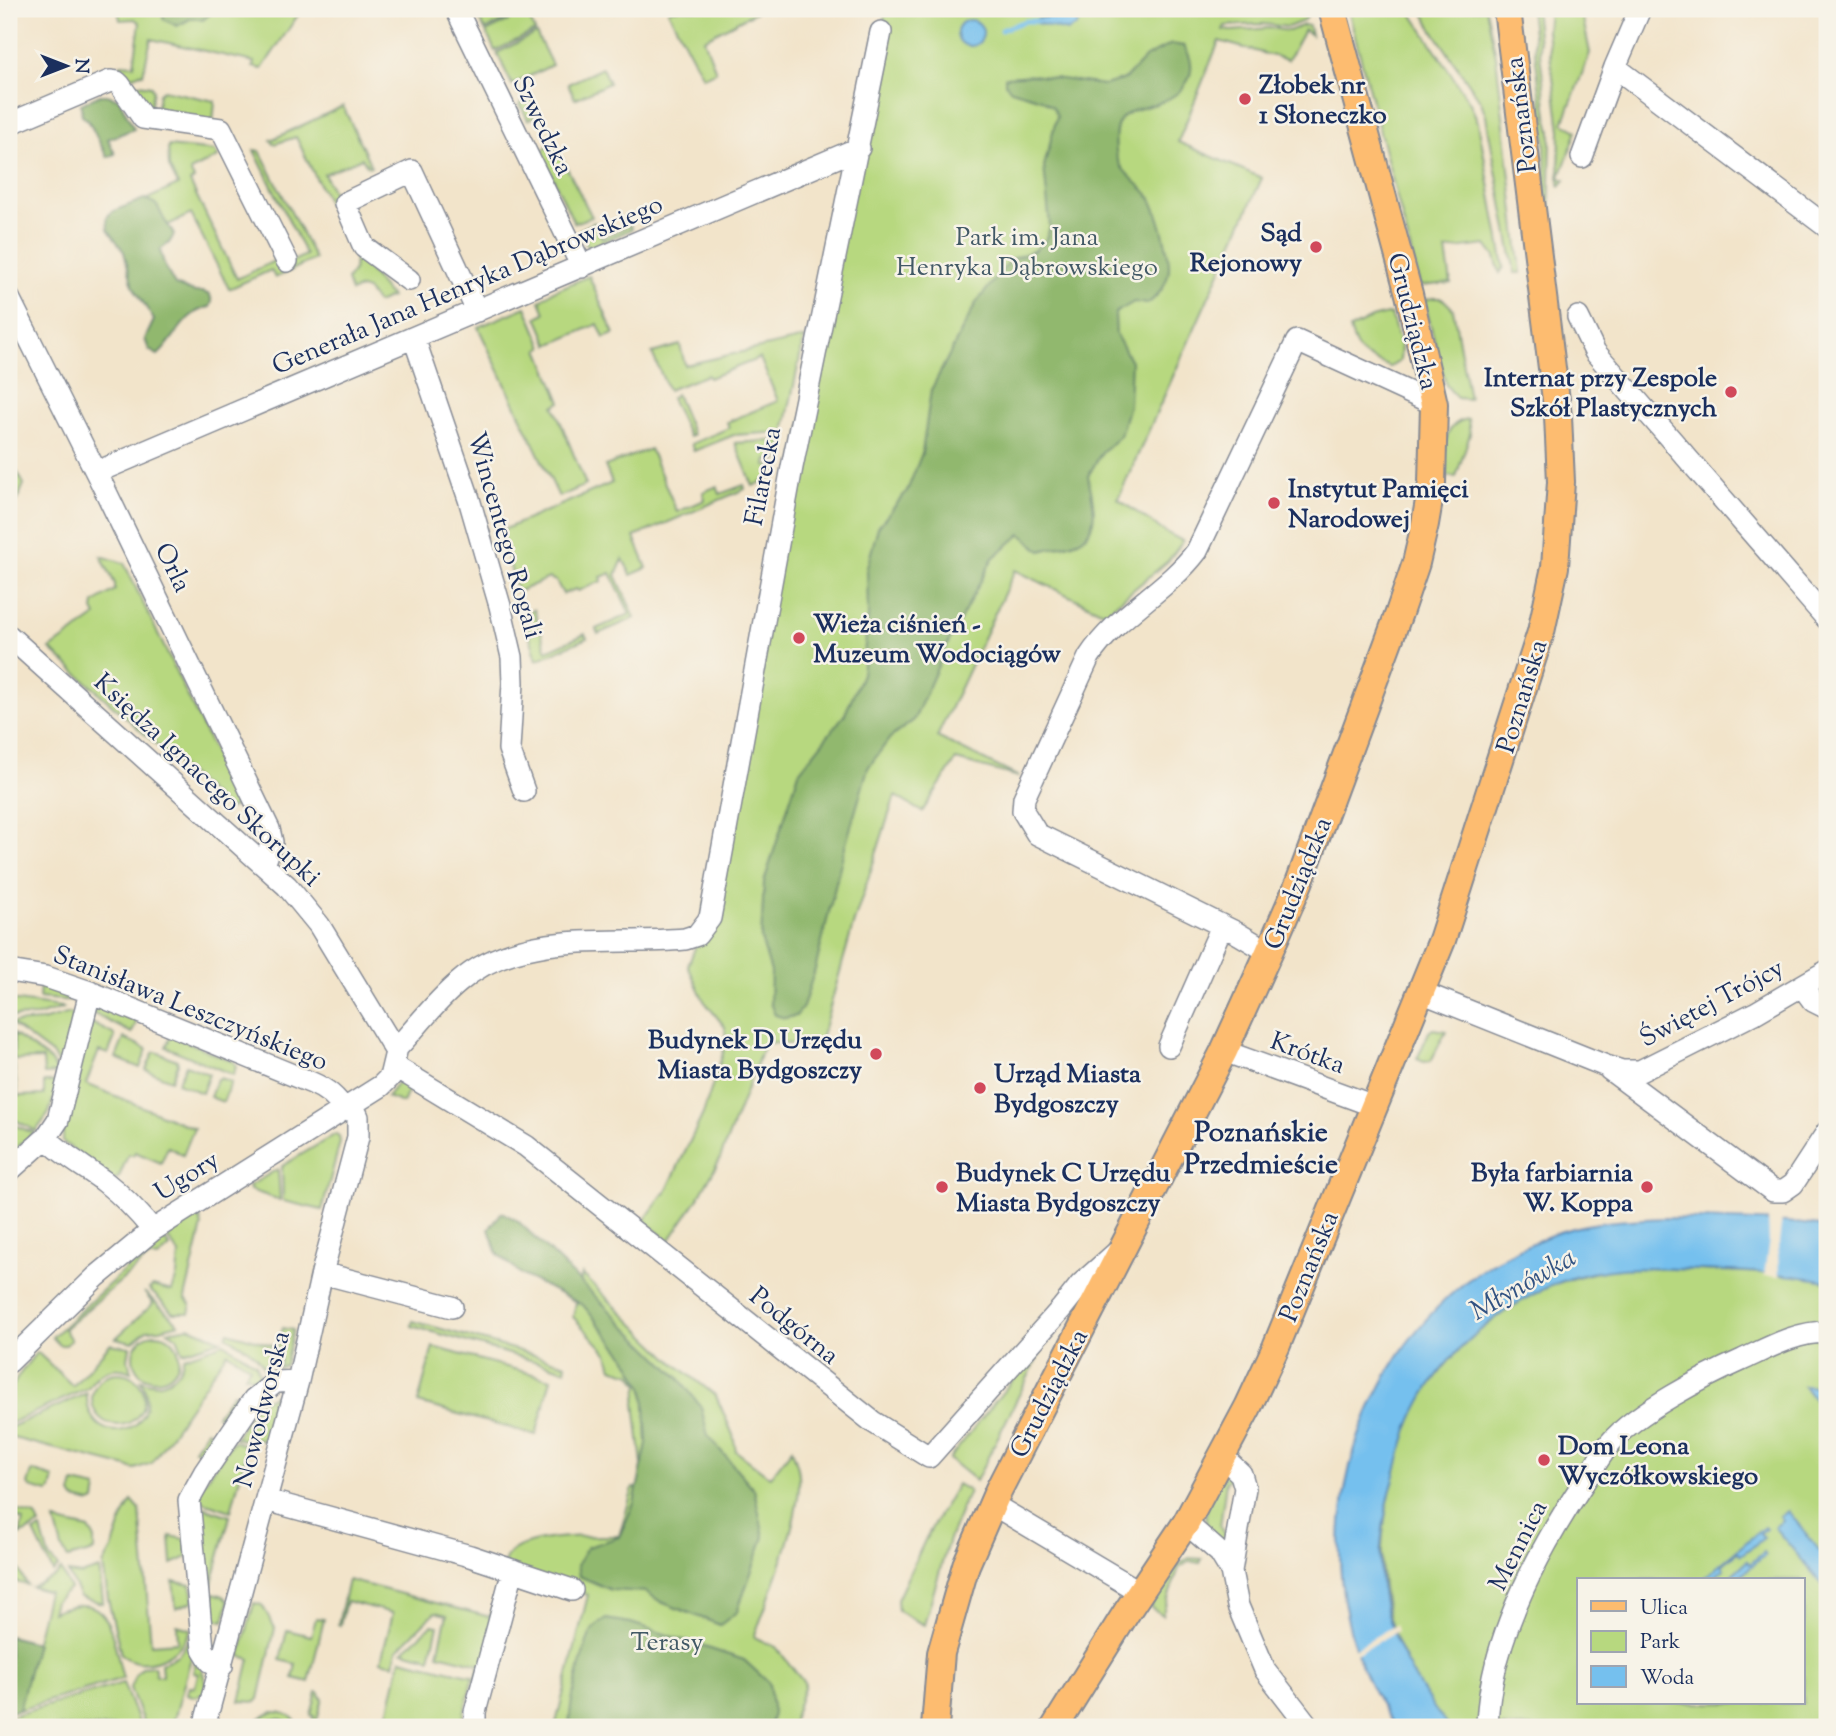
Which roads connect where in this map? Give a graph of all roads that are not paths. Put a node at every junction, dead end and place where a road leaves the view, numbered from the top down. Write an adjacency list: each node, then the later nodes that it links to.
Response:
1 (456, 9): 12 (street, Szwedzka)
2 (1332, 9): 18 (main road, Grudziądzka)
3 (1507, 9): 31 (main road, Poznańska)
4 (1640, 9): 6 (street)
5 (881, 32): 8 (street, Filarecka)
6 (1615, 67): 9 (street); 10 (street)
7 (9, 124): 11 (street)
8 (859, 148): 12 (street, Generała Jana Henryka Dąbrowskiego); 25 (street, Filarecka)
9 (1582, 157)
10 (1827, 227)
11 (287, 261)
12 (582, 267): 15 (street, Generała Jana Henryka Dąbrowskiego)
13 (409, 280): 15 (street)
14 (9, 298): 19 (street, Orla)
15 (477, 312): 17 (street, Generała Jana Henryka Dąbrowskiego)
16 (1578, 317): 20 (street)
17 (414, 338): 19 (street, Generała Jana Henryka Dąbrowskiego); 22 (street, Wincentego Rogali)
18 (1434, 404): 24 (street); 26 (main road, Grudziądzka)
19 (97, 472): 23 (street, Orla)
20 (1827, 619)
21 (9, 636): 23 (street, Księdza Ignacego Skorupki)
22 (524, 791)
23 (264, 865): 35 (street, Księdza Ignacego Skorupki)
24 (1222, 926): 26 (street); 33 (street)
25 (703, 930): 35 (street, Ugory)
26 (1269, 952): 34 (main road, Grudziądzka)
27 (9, 971): 30 (street, Stanisława Leszczyńskiego)
28 (1827, 971): 29 (street, Świętej Trójcy)
29 (1802, 986): 32 (street); 36 (street, Świętej Trójcy)
30 (90, 992): 38 (street, Stanisława Leszczyńskiego); 40 (street)
31 (1421, 992): 36 (street, Świętej Trójcy); 37 (main road, Poznańska)
32 (1827, 1007)
33 (1169, 1046)
34 (1224, 1051): 37 (street, Krótka); 43 (main road, Grudziądzka)
35 (395, 1058): 38 (street, Ugory); 43 (street, Podgórna)
36 (1606, 1066): 39 (street)
37 (1374, 1106): 49 (main road, Poznańska)
38 (347, 1107): 42 (street, Ugory); 44 (street, Nowodworska)
39 (1827, 1132)
40 (46, 1138): 41 (street); 42 (street)
41 (9, 1171)
42 (153, 1230): 47 (street, Ugory)
43 (1124, 1246): 51 (main road, Grudziądzka)
44 (322, 1273): 45 (street); 48 (street, Nowodworska)
45 (452, 1307)
46 (1827, 1332): 63 (street, Mennica)
47 (9, 1362)
48 (298, 1381): 50 (street, Nowodworska); 57 (street)
49 (1223, 1457): 52 (main road, Poznańska); 54 (street)
50 (266, 1500): 53 (street); 57 (street, Nowodworska)
51 (992, 1504): 56 (street); 58 (main road, Grudziądzka)
52 (1186, 1523): 54 (street); 56 (main road, Poznańska)
53 (513, 1570): 55 (street); 60 (street)
54 (1231, 1571): 62 (street)
55 (572, 1590)
56 (1140, 1592): 61 (main road, Poznańska)
57 (222, 1666): 59 (street, Nowodworska)
58 (936, 1721)
59 (204, 1727)
60 (475, 1727)
61 (1055, 1727)
62 (1309, 1727)
63 (1487, 1727)

